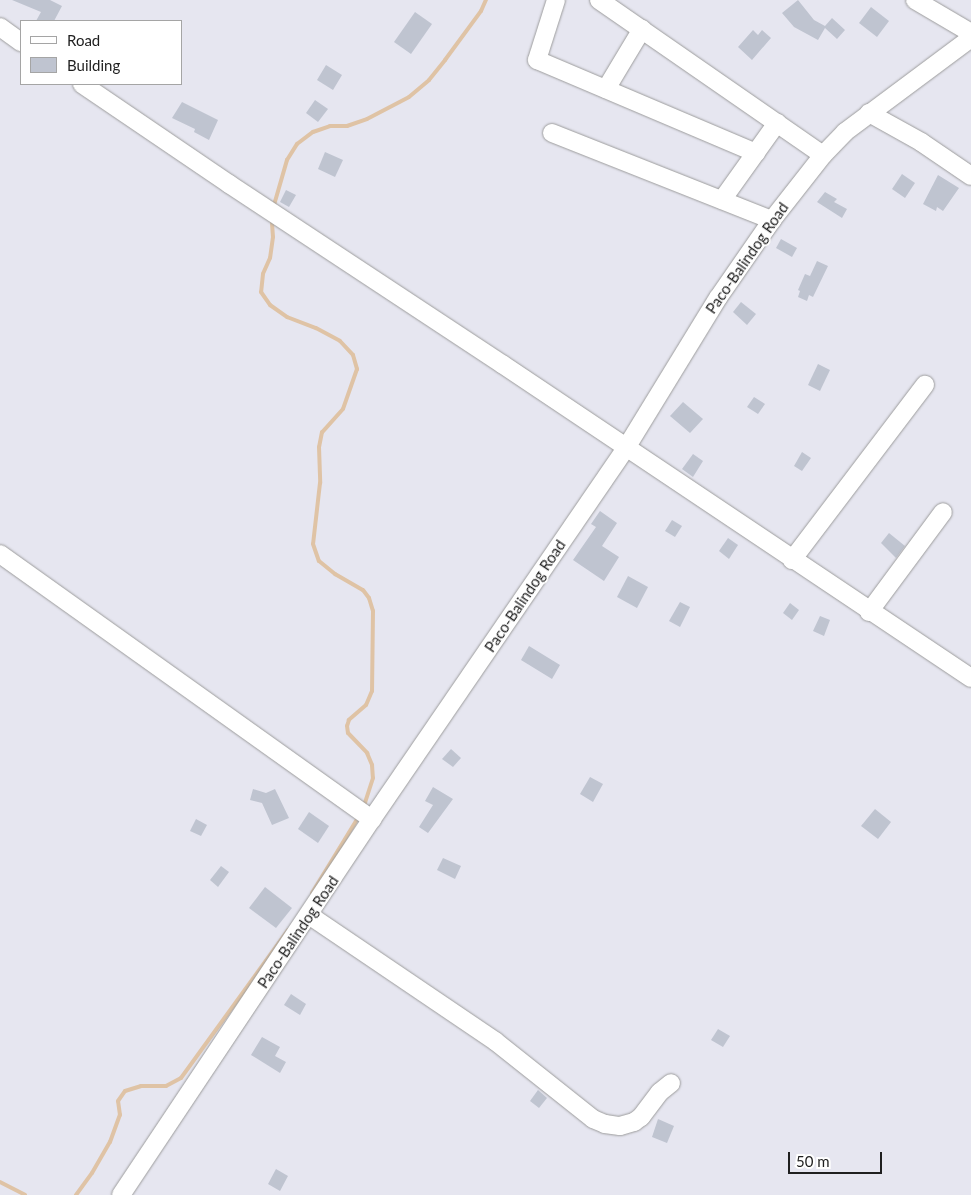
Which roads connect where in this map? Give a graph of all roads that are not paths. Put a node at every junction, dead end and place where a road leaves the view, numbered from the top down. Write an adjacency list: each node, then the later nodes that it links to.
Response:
1 (556, 0): 10 (street)
2 (599, 0): 5 (street)
3 (915, 0): 6 (street)
4 (0, 27): 8 (street)
5 (642, 29): 10 (street); 12 (street)
6 (971, 32)
7 (971, 38): 11 (street, Paco-Balindog Road)
8 (20, 41)
9 (83, 85): 20 (street)
10 (606, 90): 14 (street)
11 (869, 113): 15 (street, Paco-Balindog Road); 16 (street)
12 (777, 123): 14 (street); 15 (street)
13 (552, 133): 17 (street)
14 (756, 154): 17 (street)
15 (822, 154): 18 (street, Paco-Balindog Road)
16 (971, 176)
17 (722, 200): 18 (street)
18 (772, 220): 20 (street, Paco-Balindog Road)
19 (925, 385): 23 (street)
20 (626, 448): 23 (street); 26 (street, Paco-Balindog Road)
21 (943, 512): 24 (street)
22 (0, 554): 26 (street)
23 (792, 560): 24 (street)
24 (869, 612): 25 (street)
25 (971, 678)
26 (372, 819): 27 (street, Paco-Balindog Road)
27 (309, 915): 28 (street); 29 (street, Paco-Balindog Road)
28 (671, 1083)
29 (121, 1195)

